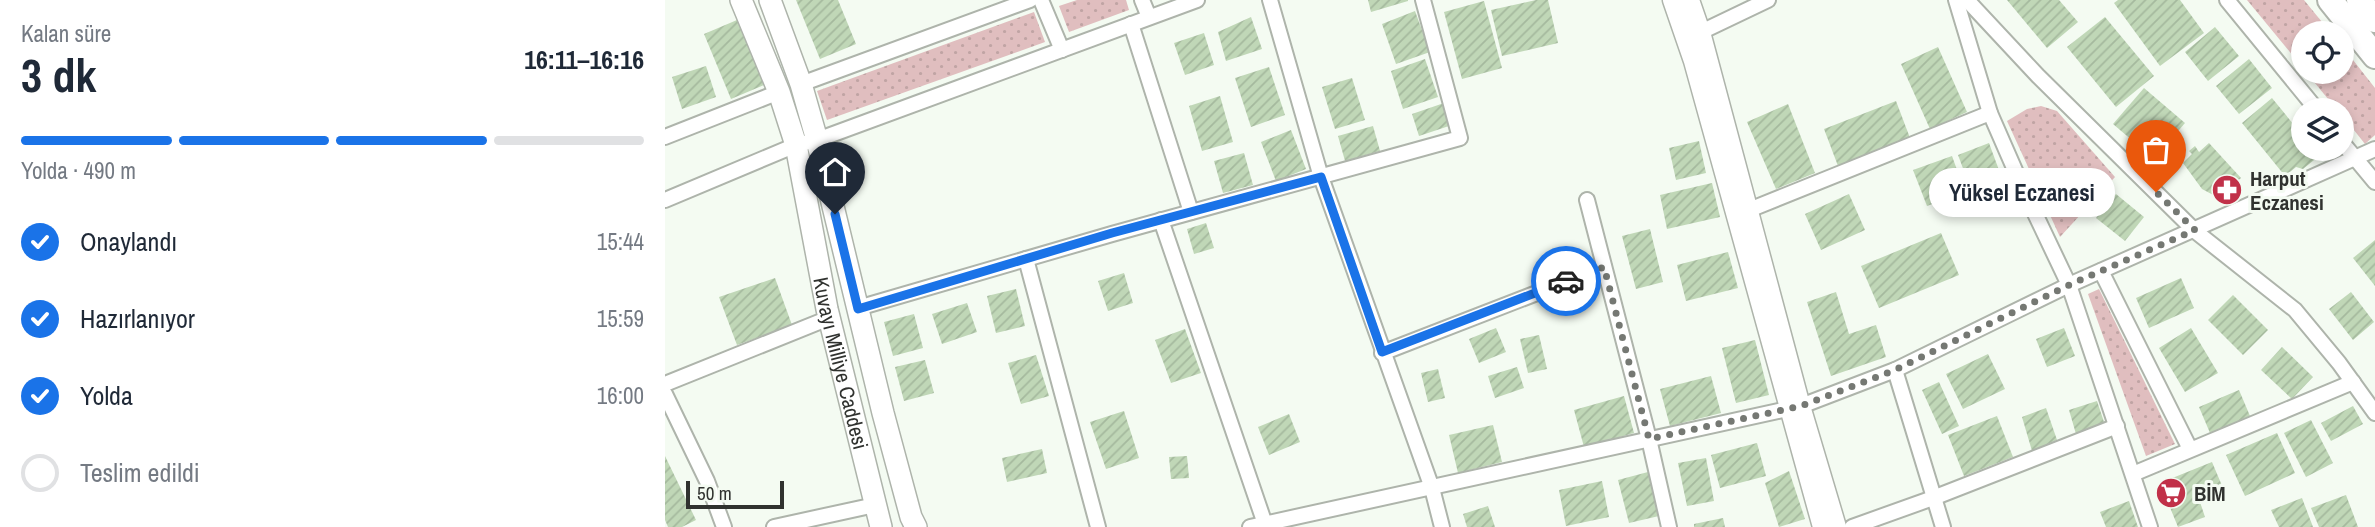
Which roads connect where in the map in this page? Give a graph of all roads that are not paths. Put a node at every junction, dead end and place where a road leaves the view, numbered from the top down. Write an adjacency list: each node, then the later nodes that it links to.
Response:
1 (741, 0): 24 (main road, Kuvayı Milliye Caddesi)
2 (770, 0): 23 (main road, Kuvayı Milliye Caddesi)
3 (1030, 0): 23 (street)
4 (1041, 0): 21 (street)
5 (1142, 0): 17 (street)
6 (1197, 0): 17 (street)
7 (1270, 0): 31 (street)
8 (1423, 0): 31 (street)
9 (1672, 0): 50 (street)
10 (1690, 0): 20 (street)
11 (1768, 0): 20 (street)
12 (1957, 0): 26 (street)
13 (1967, 0): 38 (street)
14 (2227, 0): 25 (street)
15 (2330, 0): 22 (highway)
16 (2359, 0): 18 (highway)
17 (1149, 17): 19 (street)
18 (2375, 20)
19 (1131, 24): 21 (street); 36 (street)
20 (1701, 32): 35 (street)
21 (1062, 50): 28 (street)
22 (2375, 56)
23 (801, 84): 28 (main road, Kuvayı Milliye Caddesi)
24 (779, 92): 27 (street); 28 (main road, Kuvayı Milliye Caddesi)
25 (2307, 98)
26 (1990, 113): 35 (street); 42 (street)
27 (665, 137)
28 (806, 143): 33 (street); 43 (main road, Kuvayı Milliye Caddesi); 44 (main road, Kuvayı Milliye Caddesi)
29 (2375, 149): 30 (street)
30 (2355, 158): 32 (street); 38 (street)
31 (1321, 177): 36 (street); 45 (street)
32 (2375, 182)
33 (665, 200)
34 (1587, 200): 40 (street)
35 (1749, 210): 50 (street)
36 (1191, 212): 37 (street)
37 (1161, 220): 39 (street); 60 (street)
38 (2195, 230): 41 (street); 47 (street)
39 (1026, 259): 43 (street); 65 (street)
40 (1604, 267): 45 (street); 53 (street)
41 (2101, 271): 42 (street); 54 (street)
42 (2069, 285): 46 (street); 52 (street)
43 (858, 309): 64 (main road, Kuvayı Milliye Caddesi)
44 (829, 318): 48 (street); 58 (main road, Kuvayı Milliye Caddesi)
45 (1382, 352): 56 (street)
46 (1895, 370): 50 (street); 57 (street)
47 (2353, 382): 51 (street); 54 (street)
48 (665, 384)
49 (665, 394): 61 (street)
50 (1795, 407): 53 (street); 69 (street); 70 (street)
51 (2375, 413)
52 (2117, 426): 55 (street); 57 (street)
53 (1649, 439): 56 (street); 68 (street)
54 (2190, 449): 55 (street)
55 (2133, 474): 73 (street)
56 (1432, 488): 59 (street); 67 (street)
57 (1933, 498): 71 (street); 72 (street)
58 (875, 505): 62 (street); 63 (main road, Kuvayı Milliye Caddesi)
59 (1292, 522): 60 (street)
60 (1265, 524): 66 (street)
61 (724, 527)
62 (773, 527)
63 (881, 527)
64 (916, 527)
65 (1098, 527)
66 (1250, 527)
67 (1442, 527)
68 (1669, 527)
69 (1822, 527)
70 (1837, 527)
71 (1852, 527)
72 (1943, 527)
73 (2151, 527)

